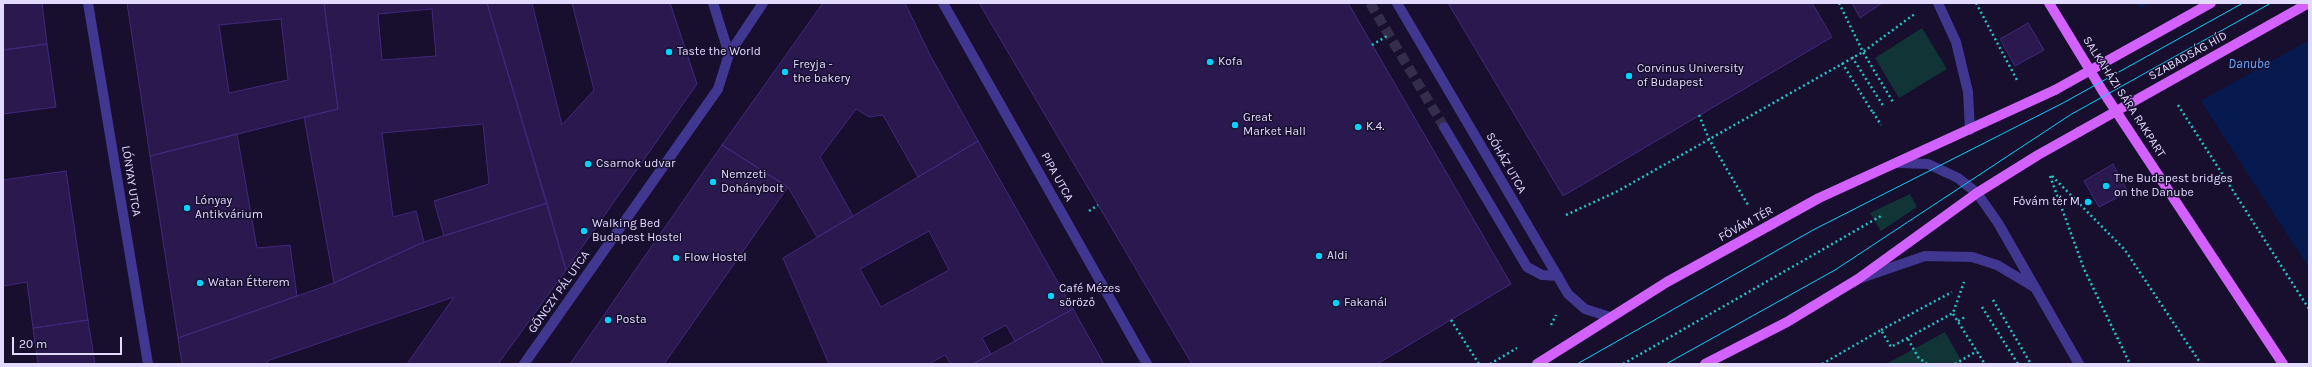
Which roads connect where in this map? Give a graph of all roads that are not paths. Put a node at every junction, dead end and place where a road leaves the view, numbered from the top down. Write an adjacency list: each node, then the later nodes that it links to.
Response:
1 (88, 3): 19 (street, LÓNYAY UTCA)
2 (714, 3): 10 (street)
3 (763, 3): 10 (street, GÖNCZY PÁL UTCA)
4 (943, 3): 21 (street, PIPA UTCA)
5 (1397, 3): 15 (street, SÓHÁZ UTCA)
6 (1938, 3): 12 (street)
7 (2049, 3): 25 (main road, SALKAHÁZI SÁRA RAKPART)
8 (2211, 3): 12 (main road, FŐVÁM TÉR, bridge)
9 (2309, 3): 14 (main road, SZABADSÁG HÍD, bridge)
10 (730, 54): 20 (street, GÖNCZY PÁL UTCA)
11 (1444, 127): 15 (street)
12 (1970, 130): 13 (main road, FŐVÁM TÉR)
13 (1899, 163): 14 (street, FŐVÁM TÉR); 18 (main road, FŐVÁM TÉR)
14 (1977, 194): 16 (main road); 17 (street, FŐVÁM TÉR)
15 (1558, 276): 18 (street, SÓHÁZ UTCA)
16 (1858, 280): 17 (street); 23 (main road)
17 (2034, 287): 24 (street, FŐVÁM TÉR)
18 (1610, 317): 22 (main road, FŐVÁM TÉR)
19 (148, 364)
20 (524, 364)
21 (1147, 364)
22 (1537, 364)
23 (1705, 364)
24 (2079, 364)
25 (2283, 364)

